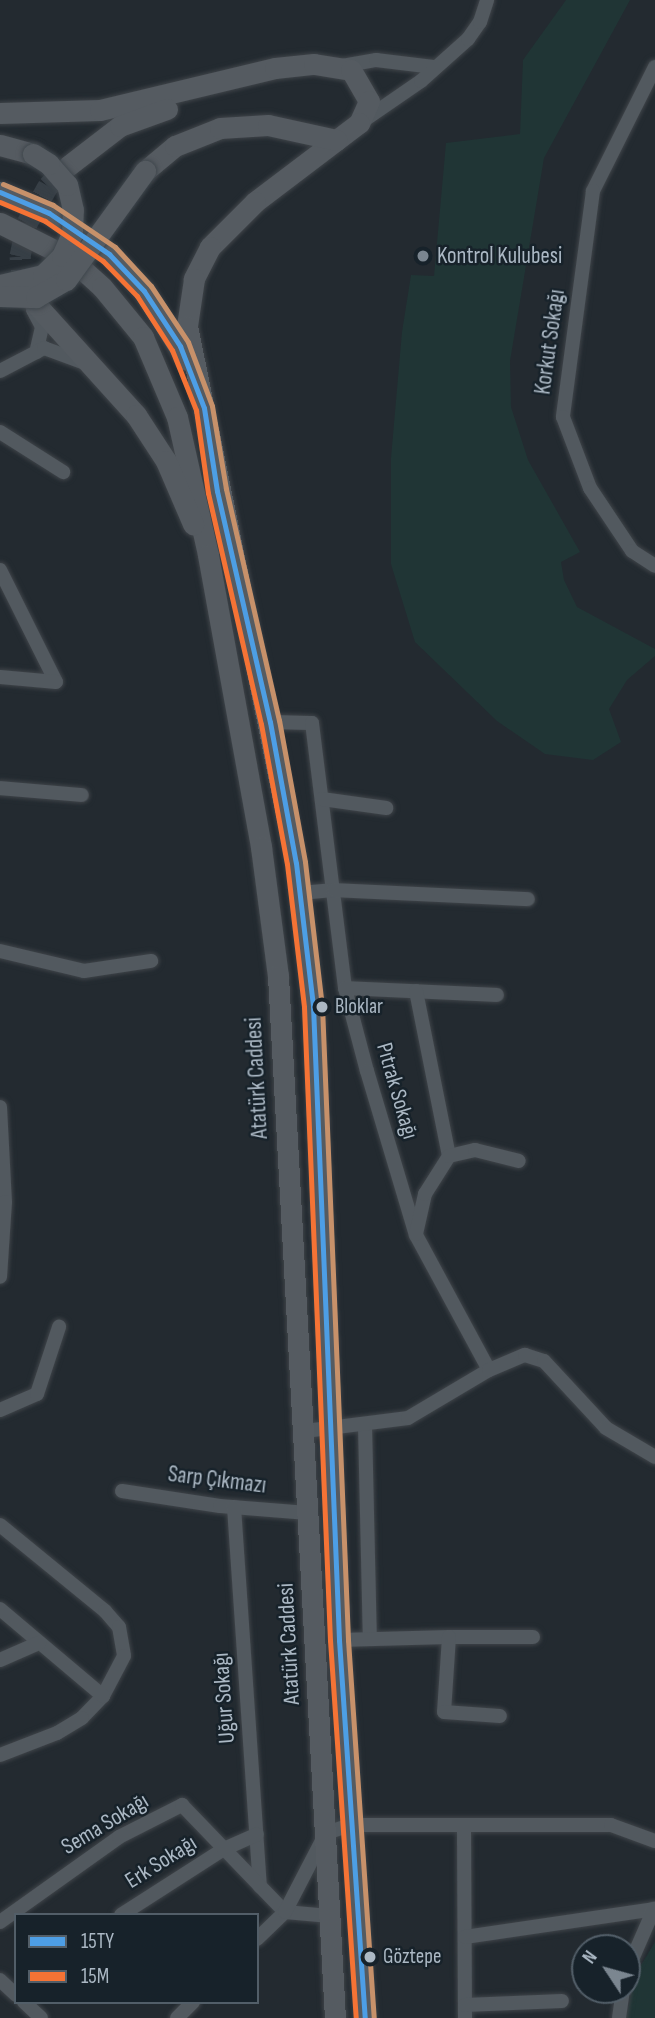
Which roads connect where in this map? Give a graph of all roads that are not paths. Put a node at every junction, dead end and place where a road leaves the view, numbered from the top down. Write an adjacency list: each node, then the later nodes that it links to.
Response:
1 (487, 0): 3 (street)
2 (342, 66): 3 (street); 5 (main road); 6 (main road); 9 (main road)
3 (434, 67): 6 (street)
4 (655, 67): 22 (street, Korkut Sokağı)
5 (0, 113)
6 (359, 123): 7 (main road)
7 (336, 140): 14 (main road, bridge); 18 (main road)
8 (0, 145): 12 (main road, bridge)
9 (68, 166)
10 (0, 192): 18 (main road)
11 (0, 223): 21 (main road, Atatürk Caddesi)
12 (0, 285)
13 (25, 293): 15 (street); 16 (main road)
14 (0, 296)
15 (36, 352): 16 (street); 17 (street)
16 (90, 365): 21 (main road)
17 (0, 371)
18 (204, 408): 25 (main road)
19 (0, 432): 20 (street)
20 (62, 472)
21 (208, 555): 49 (main road, Atatürk Caddesi)
22 (655, 566)
23 (0, 570): 24 (street)
24 (0, 677)
25 (270, 722): 28 (street, Pıtrak Sokağı); 31 (main road)
26 (0, 788): 27 (street)
27 (82, 795)
28 (322, 799): 29 (street); 30 (street, Pıtrak Sokağı)
29 (386, 808)
30 (334, 890): 31 (street); 32 (street); 35 (street, Pıtrak Sokağı)
31 (300, 892): 48 (main road)
32 (527, 899)
33 (0, 951): 34 (street)
34 (150, 961)
35 (345, 988): 36 (street); 42 (street, Pıtrak Sokağı)
36 (416, 991): 37 (street); 39 (street, Pıtrak Sokağı)
37 (497, 995)
38 (0, 1107): 41 (street)
39 (449, 1156): 40 (street); 42 (street)
40 (519, 1161)
41 (2, 1205): 43 (street)
42 (415, 1235): 45 (street, Pıtrak Sokağı)
43 (0, 1277)
44 (59, 1327): 46 (street)
45 (489, 1370): 47 (street); 50 (street)
46 (0, 1410)
47 (365, 1425): 48 (street); 58 (street)
48 (330, 1428): 49 (street); 59 (main road)
49 (305, 1431): 53 (main road, Atatürk Caddesi)
50 (655, 1457)
51 (122, 1491): 52 (street, Sarp Çıkmazı)
52 (234, 1507): 53 (street, Sarp Çıkmazı); 68 (street, Uğur Sokağı)
53 (308, 1513): 67 (main road, Atatürk Caddesi)
54 (0, 1525): 62 (street)
55 (0, 1609): 60 (street)
56 (449, 1637): 57 (street); 58 (street); 63 (street)
57 (533, 1637)
58 (370, 1639): 59 (street)
59 (339, 1640): 65 (main road)
60 (39, 1643): 61 (street); 62 (street)
61 (0, 1660)
62 (103, 1696): 64 (street)
63 (500, 1716)
64 (0, 1755)
65 (351, 1825): 66 (street); 67 (street); 89 (main road)
66 (464, 1827): 69 (street); 78 (street)
67 (326, 1833): 73 (street); 75 (main road, Atatürk Caddesi)
68 (257, 1834): 70 (street, Erk Sokağı); 71 (street, Uğur Sokağı)
69 (655, 1841)
70 (225, 1849): 71 (street, Sema Sokağı); 74 (street, Erk Sokağı); 76 (street, Sema Sokağı)
71 (260, 1886): 73 (street, Sema Sokağı)
72 (654, 1909): 78 (street); 79 (street)
73 (285, 1912): 75 (street); 77 (street)
74 (124, 1913)
75 (330, 1916): 88 (main road, Atatürk Caddesi)
76 (0, 1922)
77 (259, 1937)
78 (465, 1937): 85 (street)
79 (641, 1939)
80 (0, 1980): 81 (street)
81 (14, 1993)
82 (562, 2001): 85 (street)
83 (26, 2004): 86 (street)
84 (191, 2004): 87 (street)
85 (465, 2012)
86 (41, 2018)
87 (177, 2018)
88 (335, 2018)
89 (365, 2018)

